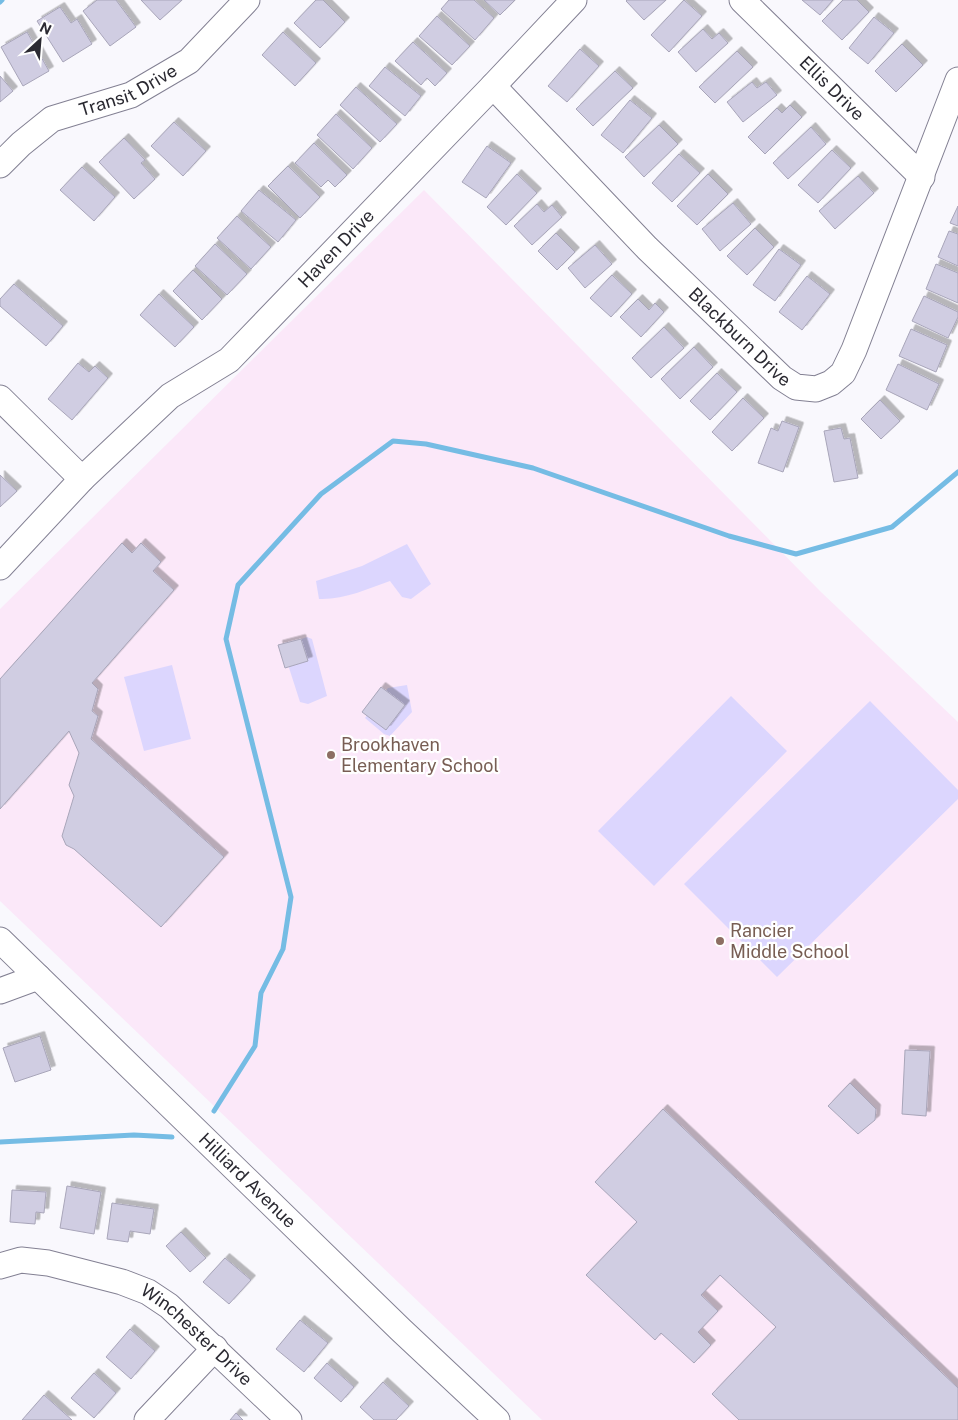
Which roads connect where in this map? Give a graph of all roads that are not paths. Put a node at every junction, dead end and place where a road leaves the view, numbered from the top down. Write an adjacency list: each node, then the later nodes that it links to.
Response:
1 (247, 0): 6 (street, Transit Drive)
2 (574, 0): 5 (street, Haven Drive)
3 (742, 0): 7 (street, Ellis Drive)
4 (958, 80): 7 (street, Blackburn Drive)
5 (494, 86): 7 (street, Blackburn Drive); 9 (street, Haven Drive)
6 (0, 165)
7 (922, 177)
8 (0, 398): 9 (street)
9 (82, 479): 10 (street, Haven Drive)
10 (0, 567)
11 (0, 940): 12 (street, Hilliard Avenue)
12 (38, 977): 13 (street); 18 (street, Hilliard Avenue)
13 (0, 991)
14 (0, 1266): 15 (street, Winchester Drive)
15 (215, 1348): 16 (street); 17 (street, Winchester Drive)
16 (147, 1420)
17 (289, 1420)
18 (497, 1420)

